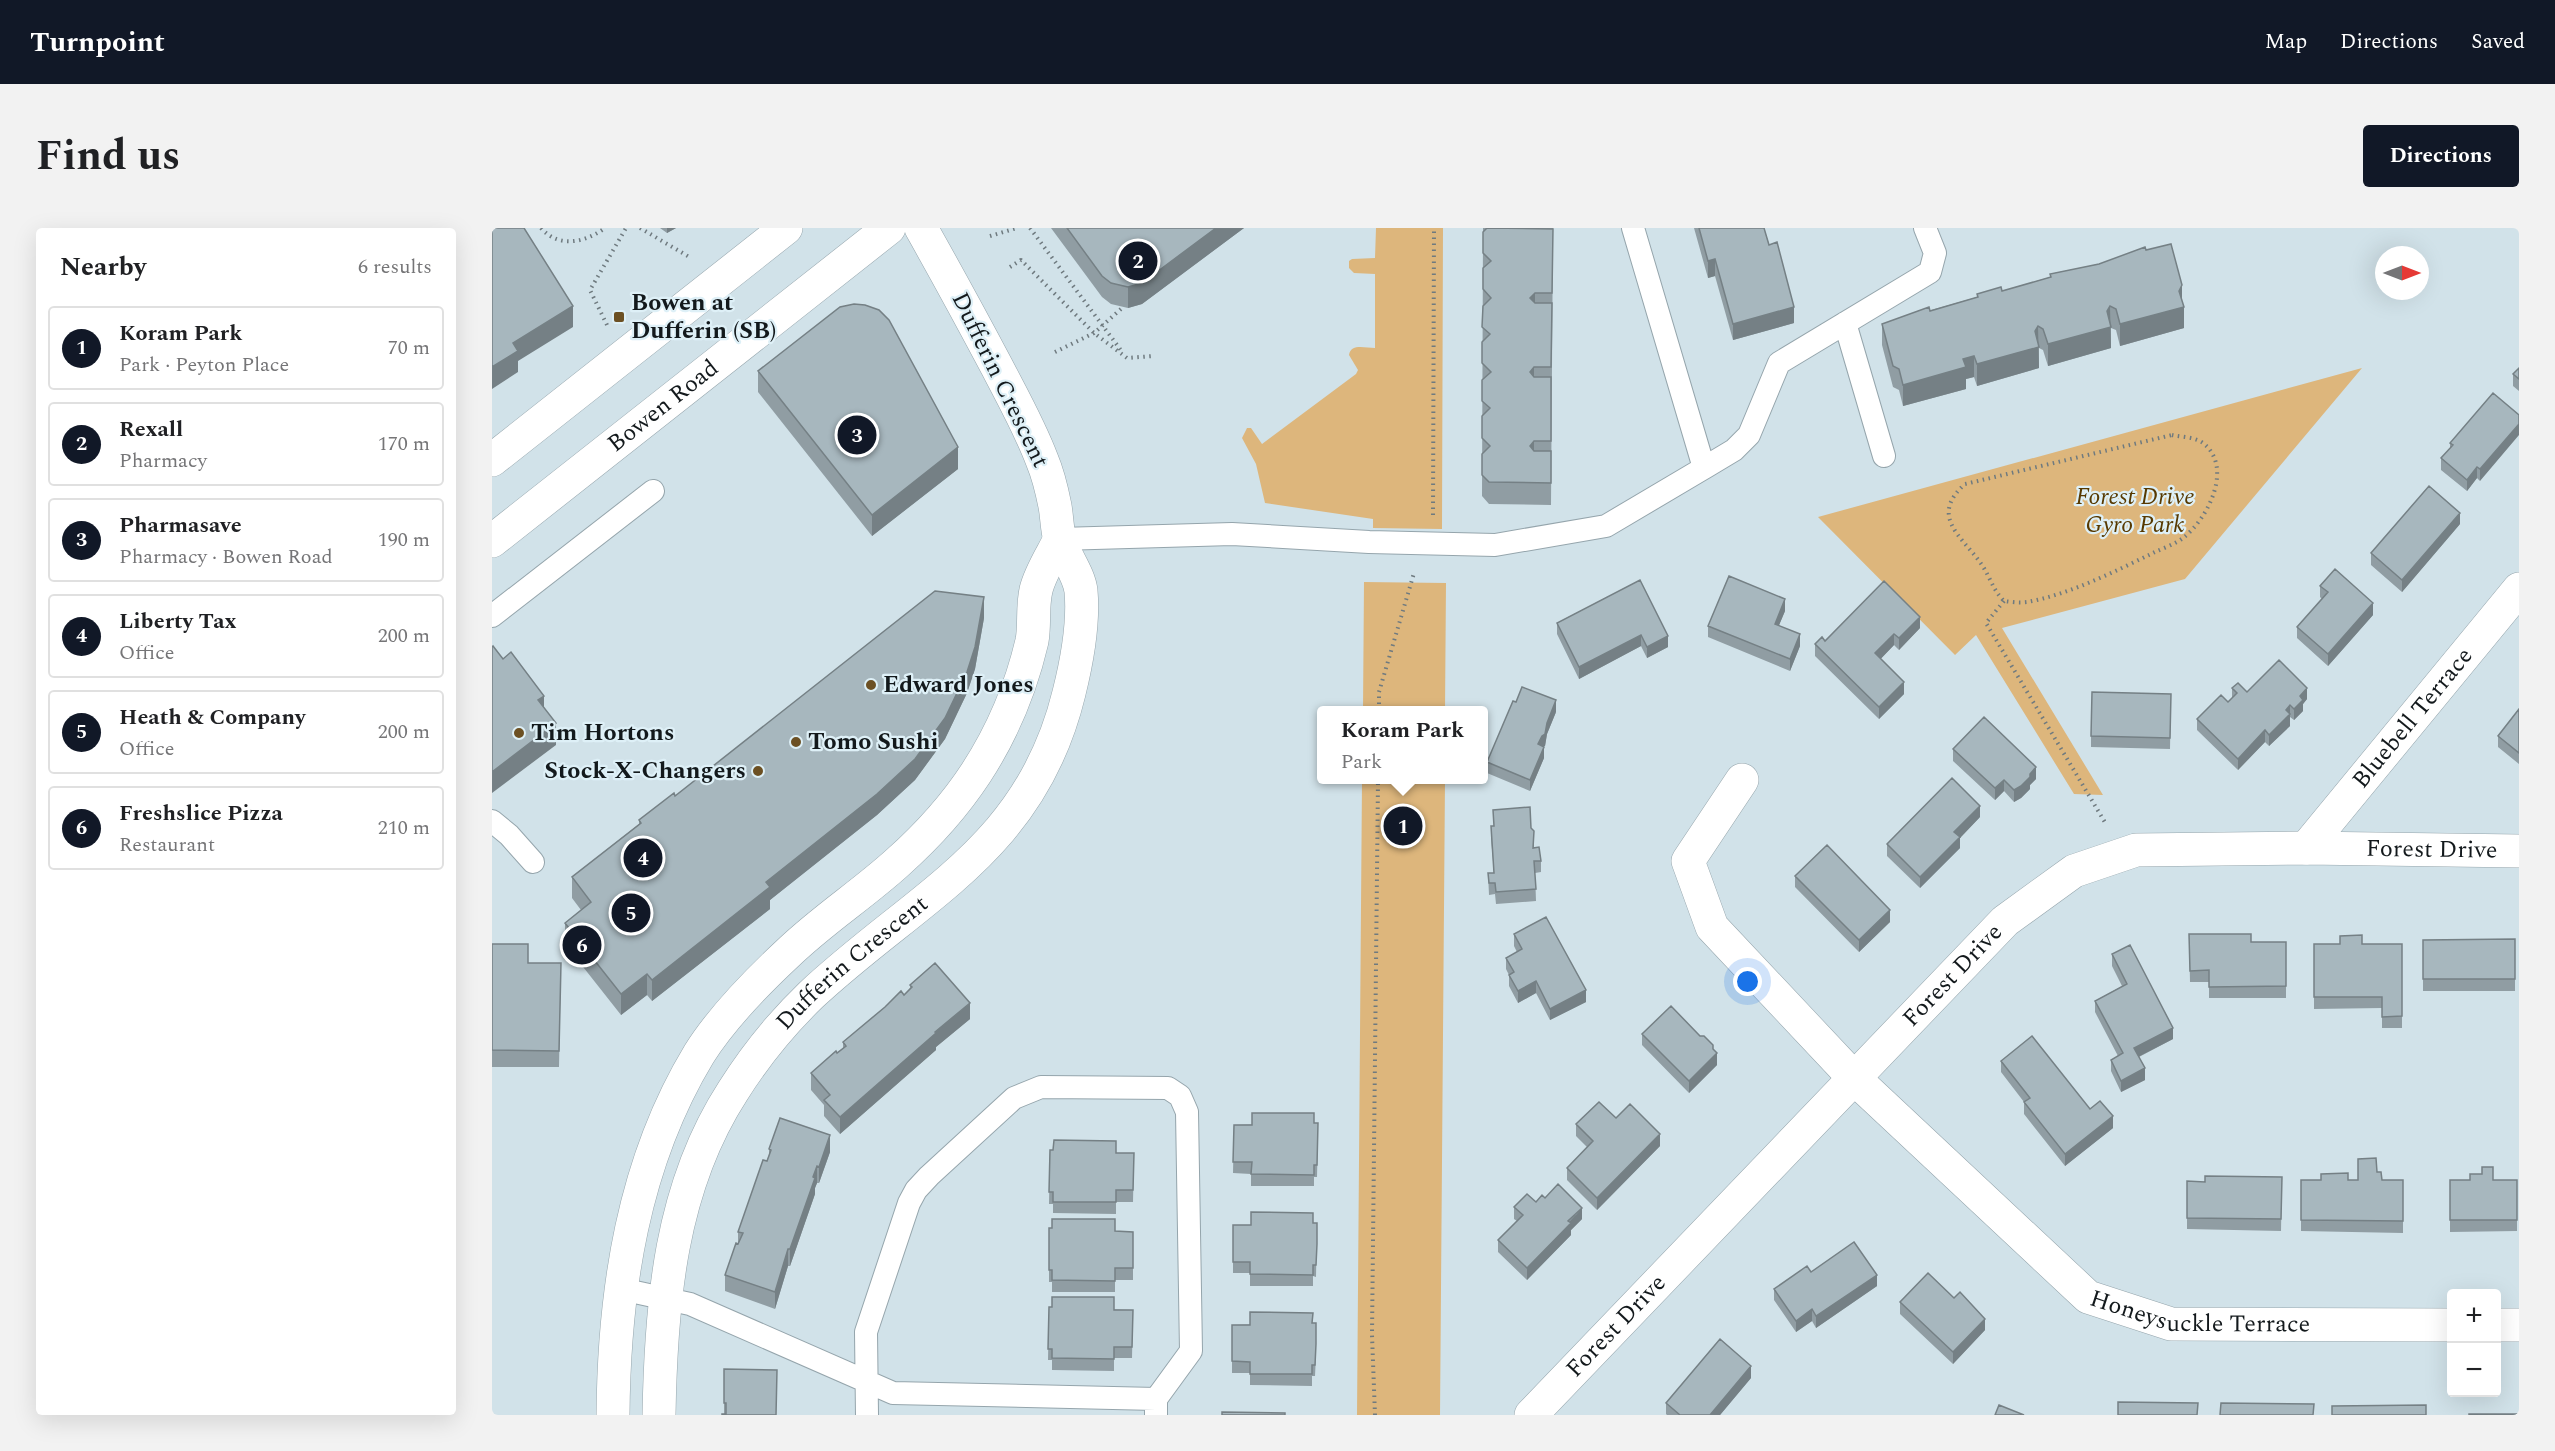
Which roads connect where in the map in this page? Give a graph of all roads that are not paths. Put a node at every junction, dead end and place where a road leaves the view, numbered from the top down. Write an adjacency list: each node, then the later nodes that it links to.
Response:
1 (786, 228): 8 (street)
2 (889, 228): 12 (street, Bowen Road)
3 (921, 228): 11 (street, Dufferin Crescent)
4 (1633, 228): 9 (lane)
5 (1926, 228): 6 (lane)
6 (1845, 323): 7 (lane); 9 (lane)
7 (1884, 456)
8 (492, 460)
9 (1704, 468): 11 (lane)
10 (653, 491): 14 (lane)
11 (1060, 539): 21 (street, Dufferin Crescent); 22 (street, Dufferin Crescent)
12 (492, 542)
13 (2519, 589): 17 (street, Bluebell Terrace)
14 (492, 616)
15 (1742, 780): 20 (street, Honeysuckle Terrace)
16 (492, 821): 19 (lane)
17 (2306, 848): 18 (street, Forest Drive); 20 (street, Forest Drive)
18 (2519, 851)
19 (533, 862)
20 (1855, 1079): 23 (street, Honeysuckle Terrace); 31 (street, Forest Drive)
21 (621, 1290): 22 (lane); 28 (street, Dufferin Crescent)
22 (664, 1299): 26 (lane); 29 (street, Dufferin Crescent)
23 (2447, 1325)
24 (2501, 1325): 25 (street)
25 (2519, 1325)
26 (865, 1382): 27 (lane); 27 (lane); 30 (lane)
27 (1156, 1407)
28 (613, 1415)
29 (658, 1415)
30 (867, 1415)
31 (1530, 1415)

